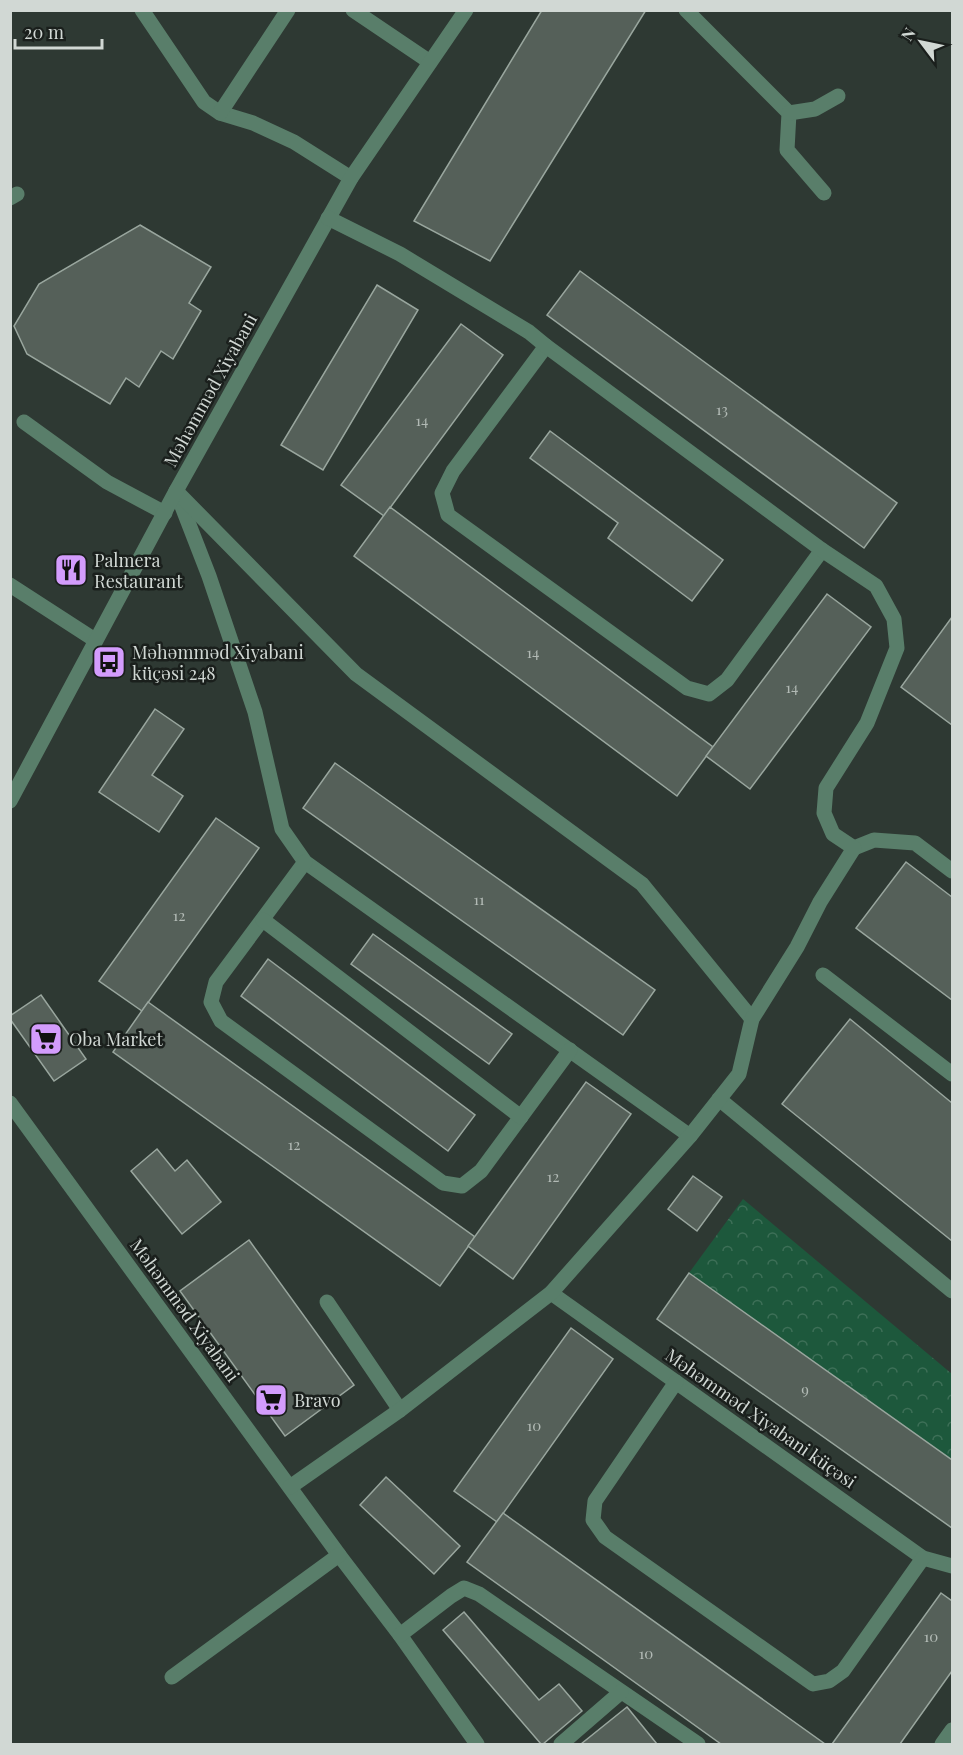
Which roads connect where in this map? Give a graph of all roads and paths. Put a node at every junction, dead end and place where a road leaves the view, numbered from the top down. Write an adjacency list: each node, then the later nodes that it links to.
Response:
1 (142, 10): 8 (street)
2 (288, 10): 8 (street)
3 (353, 10): 6 (street)
4 (466, 10): 6 (street, Məhəmməd Xiyabani)
5 (686, 10): 9 (street)
6 (430, 62): 10 (street, Məhəmməd Xiyabani)
7 (838, 96): 9 (street)
8 (220, 113): 10 (street)
9 (789, 113): 11 (street)
10 (351, 178): 12 (street, Məhəmməd Xiyabani)
11 (824, 193)
12 (328, 218): 13 (street); 15 (street, Məhəmməd Xiyabani)
13 (546, 346): 17 (street); 17 (street)
14 (24, 422): 16 (street)
15 (176, 491): 16 (street, Məhəmməd Xiyabani); 23 (street); 27 (street)
16 (165, 513): 19 (street, Məhəmməd Xiyabani)
17 (822, 550): 22 (street)
18 (10, 585): 19 (street)
19 (95, 640): 20 (street, Məhəmməd Xiyabani)
20 (15, 780): 21 (street, Məhəmməd Xiyabani)
21 (10, 801)
22 (854, 848): 24 (street); 27 (street)
23 (305, 862): 25 (street); 28 (street)
24 (952, 871)
25 (263, 920): 32 (street); 32 (street)
26 (823, 975): 29 (street)
27 (752, 1019): 30 (street)
28 (570, 1050): 32 (street); 33 (street)
29 (952, 1074)
30 (718, 1099): 33 (street); 34 (street)
31 (10, 1103): 39 (street, Məhəmməd Xiyabani)
32 (521, 1117)
33 (690, 1136): 35 (street)
34 (952, 1291)
35 (551, 1293): 37 (street, Məhəmməd Xiyabani küçəsi); 38 (street)
36 (327, 1302): 38 (street)
37 (675, 1382): 41 (street, Məhəmməd Xiyabani küçəsi); 41 (street)
38 (400, 1410): 39 (street)
39 (290, 1487): 40 (street, Məhəmməd Xiyabani)
40 (339, 1555): 43 (street, Məhəmməd Xiyabani); 44 (street)
41 (923, 1558): 42 (street, Məhəmməd Xiyabani küçəsi)
42 (952, 1566)
43 (400, 1635): 45 (street); 47 (street, Məhəmməd Xiyabani)
44 (172, 1677)
45 (621, 1692): 48 (street); 49 (street)
46 (952, 1730): 50 (street)
47 (477, 1744)
48 (561, 1744)
49 (696, 1744)
50 (942, 1744)

